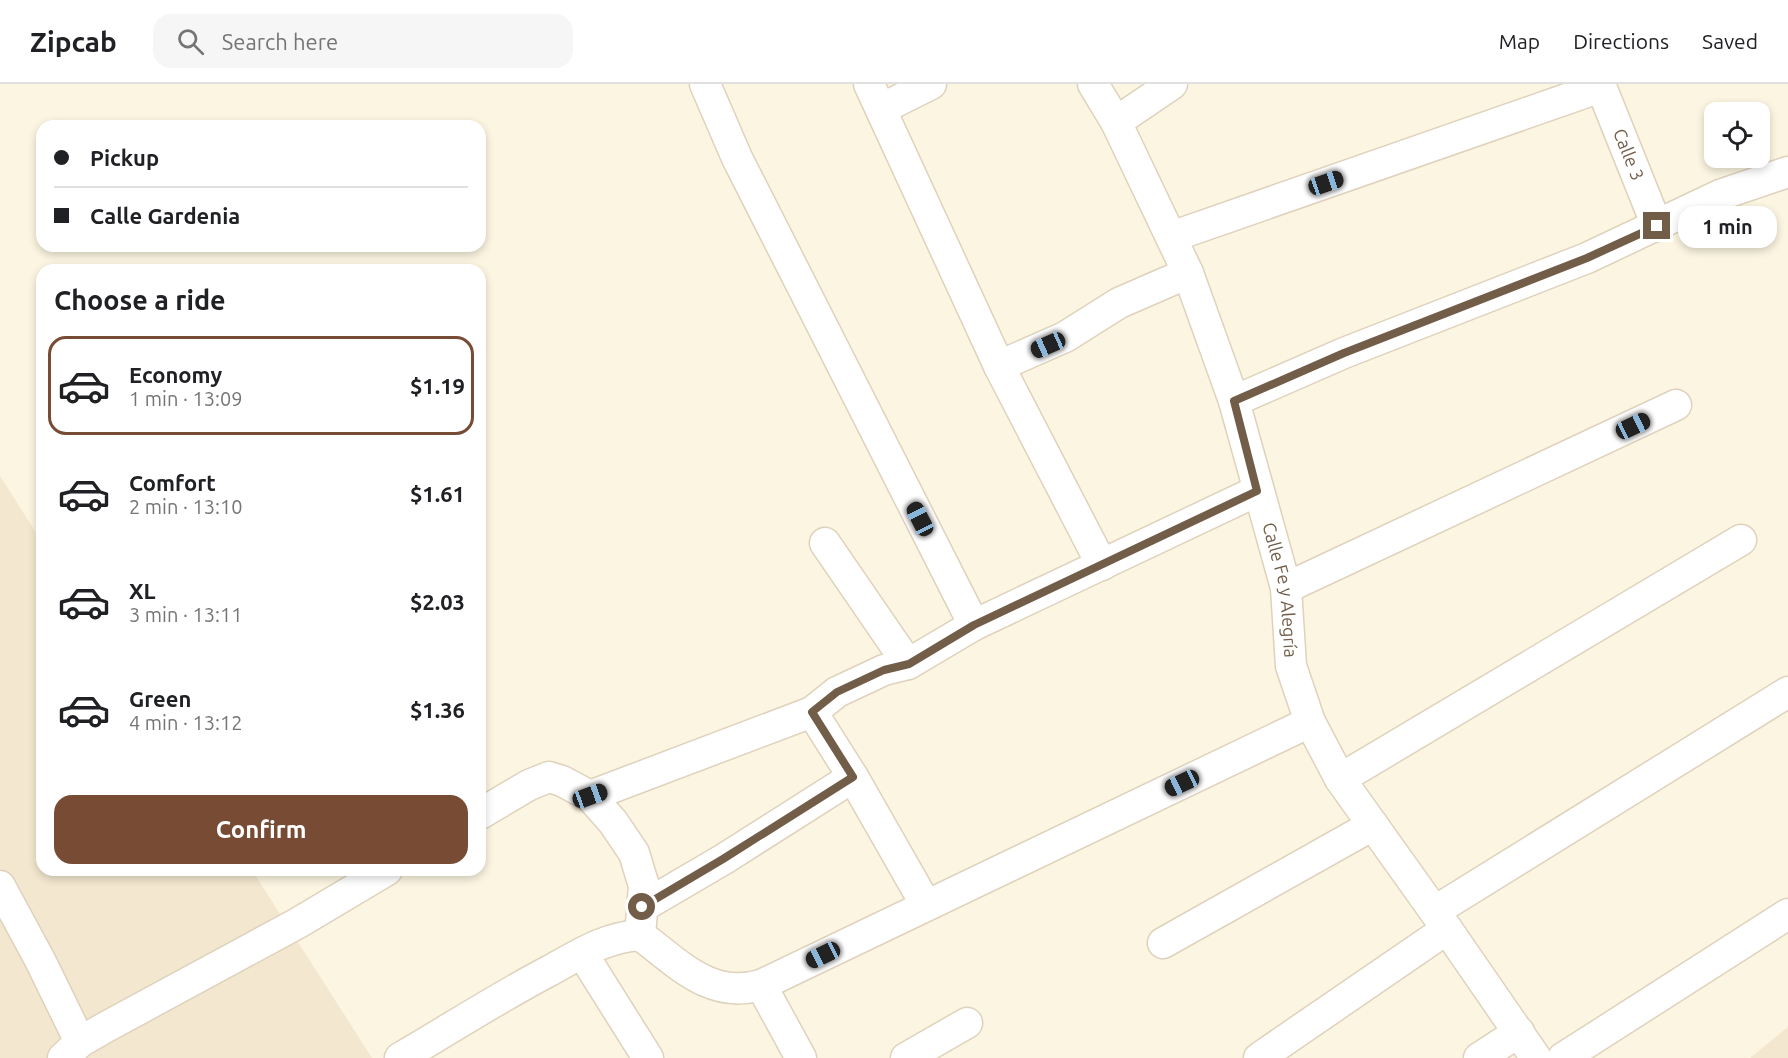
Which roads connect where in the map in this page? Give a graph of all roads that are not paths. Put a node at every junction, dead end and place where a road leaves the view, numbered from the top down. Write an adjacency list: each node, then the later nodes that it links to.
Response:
1 (705, 84): 20 (street)
2 (931, 84): 6 (street)
3 (1093, 84): 7 (street, Calle Fe y Alegría)
4 (1172, 84): 7 (street)
5 (1601, 86): 9 (street, Calle 3); 10 (street)
6 (875, 96): 12 (street)
7 (1116, 122): 10 (street, Calle Fe y Alegría)
8 (1788, 172): 9 (street)
9 (1657, 226): 13 (street)
10 (1171, 237): 11 (street, Calle Fe y Alegría)
11 (1188, 273): 12 (street); 13 (street, Calle Fe y Alegría)
12 (999, 366): 18 (street)
13 (1234, 401): 15 (street, Calle Fe y Alegría)
14 (1676, 405): 19 (street)
15 (1257, 491): 18 (street); 19 (street, Calle Fe y Alegría)
16 (1741, 540): 26 (street)
17 (825, 543): 21 (street)
18 (1102, 565): 20 (street)
19 (1286, 588): 24 (street, Calle Fe y Alegría)
20 (974, 625): 21 (street)
21 (909, 664): 23 (street)
22 (1788, 692): 34 (street)
23 (812, 712): 25 (street); 27 (street)
24 (1310, 722): 26 (street, Calle Fe y Alegría); 32 (street)
25 (853, 777): 32 (street); 35 (street)
26 (1340, 779): 29 (street, Calle Fe y Alegría)
27 (590, 796): 28 (street); 35 (street)
28 (486, 811)
29 (1373, 825): 34 (street, Calle Fe y Alegría); 36 (street)
30 (377, 876): 41 (street)
31 (0, 886): 41 (street)
32 (926, 904): 38 (street)
33 (1788, 914): 49 (street)
34 (1441, 920): 40 (street, Calle Fe y Alegría); 46 (street)
35 (641, 921): 37 (street); 38 (street)
36 (1163, 943)
37 (582, 953): 42 (street); 43 (street)
38 (761, 985): 44 (street)
39 (967, 1023): 45 (street)
40 (1519, 1032): 47 (street); 48 (street, Calle Fe y Alegría)
41 (71, 1050)
42 (400, 1058)
43 (648, 1058)
44 (801, 1058)
45 (906, 1058)
46 (1259, 1058)
47 (1479, 1058)
48 (1536, 1058)
49 (1563, 1058)

